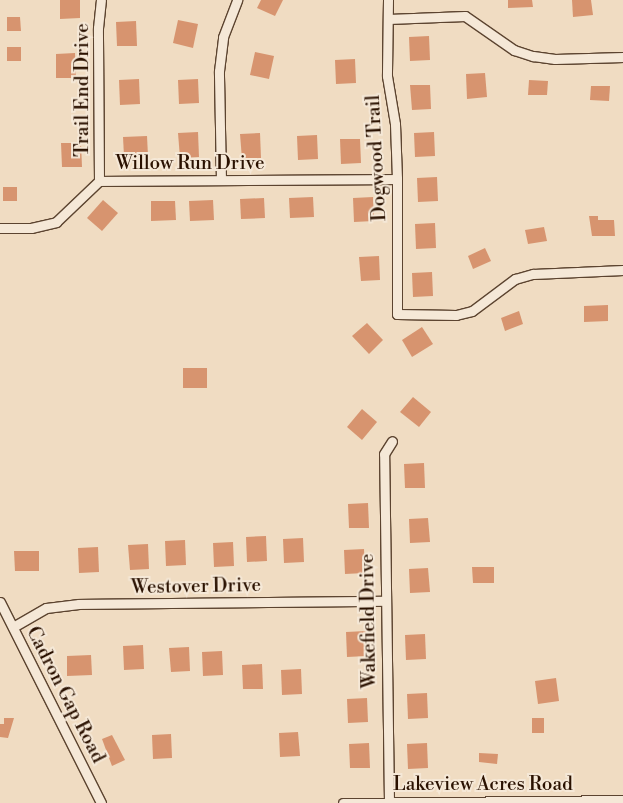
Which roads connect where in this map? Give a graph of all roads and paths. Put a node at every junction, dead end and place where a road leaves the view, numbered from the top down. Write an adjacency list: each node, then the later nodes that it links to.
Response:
1 (101, 0): 8 (street, Trail End Drive)
2 (237, 0): 7 (street)
3 (388, 0): 4 (street, Dogwood Trail)
4 (388, 19): 5 (street); 6 (street, Dogwood Trail)
5 (623, 57)
6 (397, 179): 7 (street, Willow Run Drive); 10 (street, Dogwood Trail)
7 (221, 180): 8 (street, Willow Run Drive)
8 (99, 181): 9 (street, Willow Run Drive)
9 (0, 228)
10 (623, 270)
11 (392, 441): 12 (street, Wakefield Drive)
12 (384, 601): 14 (street, Westover Drive); 16 (street, Wakefield Drive)
13 (0, 602): 14 (street, Cadron Gap Road)
14 (13, 627): 17 (street, Cadron Gap Road)
15 (623, 800): 16 (street, Lakeview Acres Road)
16 (389, 802): 18 (street, Lakeview Acres Road)
17 (100, 803)
18 (343, 803)

